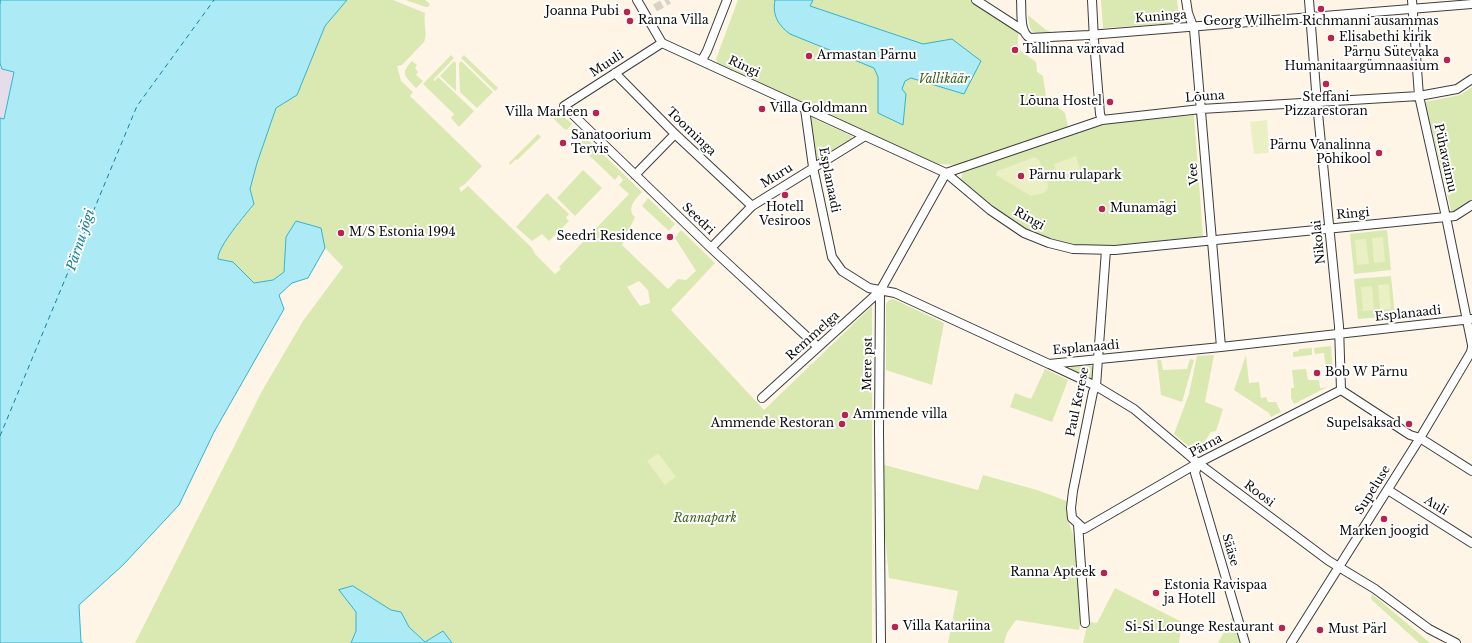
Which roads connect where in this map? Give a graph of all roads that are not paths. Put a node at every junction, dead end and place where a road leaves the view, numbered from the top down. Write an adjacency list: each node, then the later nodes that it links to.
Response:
1 (637, 0): 15 (street)
2 (727, 0): 16 (street)
3 (976, 0): 13 (street)
4 (1021, 0): 13 (street)
5 (1092, 0): 14 (street)
6 (1186, 0): 12 (street, Vee)
7 (1309, 0): 11 (street, Nikolai)
8 (1412, 0): 10 (street, Pühavaimu)
9 (1472, 4): 10 (street, Kuninga)
10 (1412, 9): 11 (street, Kuninga); 19 (street, Pühavaimu)
11 (1310, 17): 12 (street, Kuninga); 20 (street, Nikolai)
12 (1194, 27): 14 (street, Kuninga); 23 (street, Vee)
13 (1024, 31): 14 (street, Kuninga)
14 (1095, 34): 24 (street)
15 (662, 43): 16 (street, Ringi); 17 (street, Muuli)
16 (702, 60): 22 (street, Ringi)
17 (615, 73): 21 (street, Muuli); 25 (street, Toominga)
18 (1472, 79): 19 (street, Lõuna)
19 (1419, 96): 20 (street, Lõuna); 32 (street, Pühavaimu)
20 (1317, 103): 23 (street, Lõuna); 33 (street, Nikolai)
21 (564, 106): 29 (street, Seedri)
22 (804, 109): 26 (street, Ringi); 27 (street, Esplanaadi)
23 (1201, 109): 24 (street, Lõuna); 34 (street, Vee)
24 (1102, 120): 28 (street, Lõuna)
25 (674, 134): 29 (street); 31 (street, Toominga)
26 (865, 136): 27 (street, Muru); 28 (street, Ringi)
27 (813, 167): 31 (street, Muru); 37 (street, Esplanaadi)
28 (946, 173): 36 (street, Ringi); 37 (street, Mere pst)
29 (635, 175): 35 (street, Seedri)
30 (1472, 205): 32 (street, Ringi)
31 (752, 206): 35 (street, Muru)
32 (1446, 217): 33 (street, Ringi); 38 (street, Pühavaimu)
33 (1329, 228): 34 (street, Ringi); 39 (street, Nikolai)
34 (1211, 240): 36 (street, Ringi); 42 (street, Vee)
35 (711, 248): 41 (street, Seedri)
36 (1106, 250): 43 (street, Paul Kerese)
37 (880, 291): 41 (street, Remmelga); 44 (street, Esplanaadi); 56 (street, Mere pst)
38 (1469, 319): 39 (street, Esplanaadi); 40 (street, Supeluse)
39 (1340, 333): 42 (street, Esplanaadi); 46 (street, Nikolai)
40 (1472, 346): 48 (street, Supeluse)
41 (818, 347): 47 (street, Remmelga)
42 (1221, 347): 43 (street, Esplanaadi)
43 (1098, 360): 44 (street, Esplanaadi); 45 (street, Paul Kerese)
44 (1049, 364): 45 (street, Roosi)
45 (1096, 386): 49 (street, Roosi); 52 (street, Paul Kerese)
46 (1341, 390): 48 (street); 49 (street, Pärna)
47 (762, 398)
48 (1420, 438): 50 (street); 51 (street, Supeluse)
49 (1198, 463): 52 (street, Pärna); 54 (street, Roosi); 57 (street, Sääse)
50 (1472, 471)
51 (1388, 490): 53 (street, Auli); 54 (street, Supeluse)
52 (1081, 527): 55 (street, Paul Kerese)
53 (1472, 543)
54 (1338, 566): 58 (street, Supeluse); 59 (street, Roosi)
55 (1085, 623)
56 (881, 643)
57 (1245, 643)
58 (1291, 643)
59 (1456, 643)

